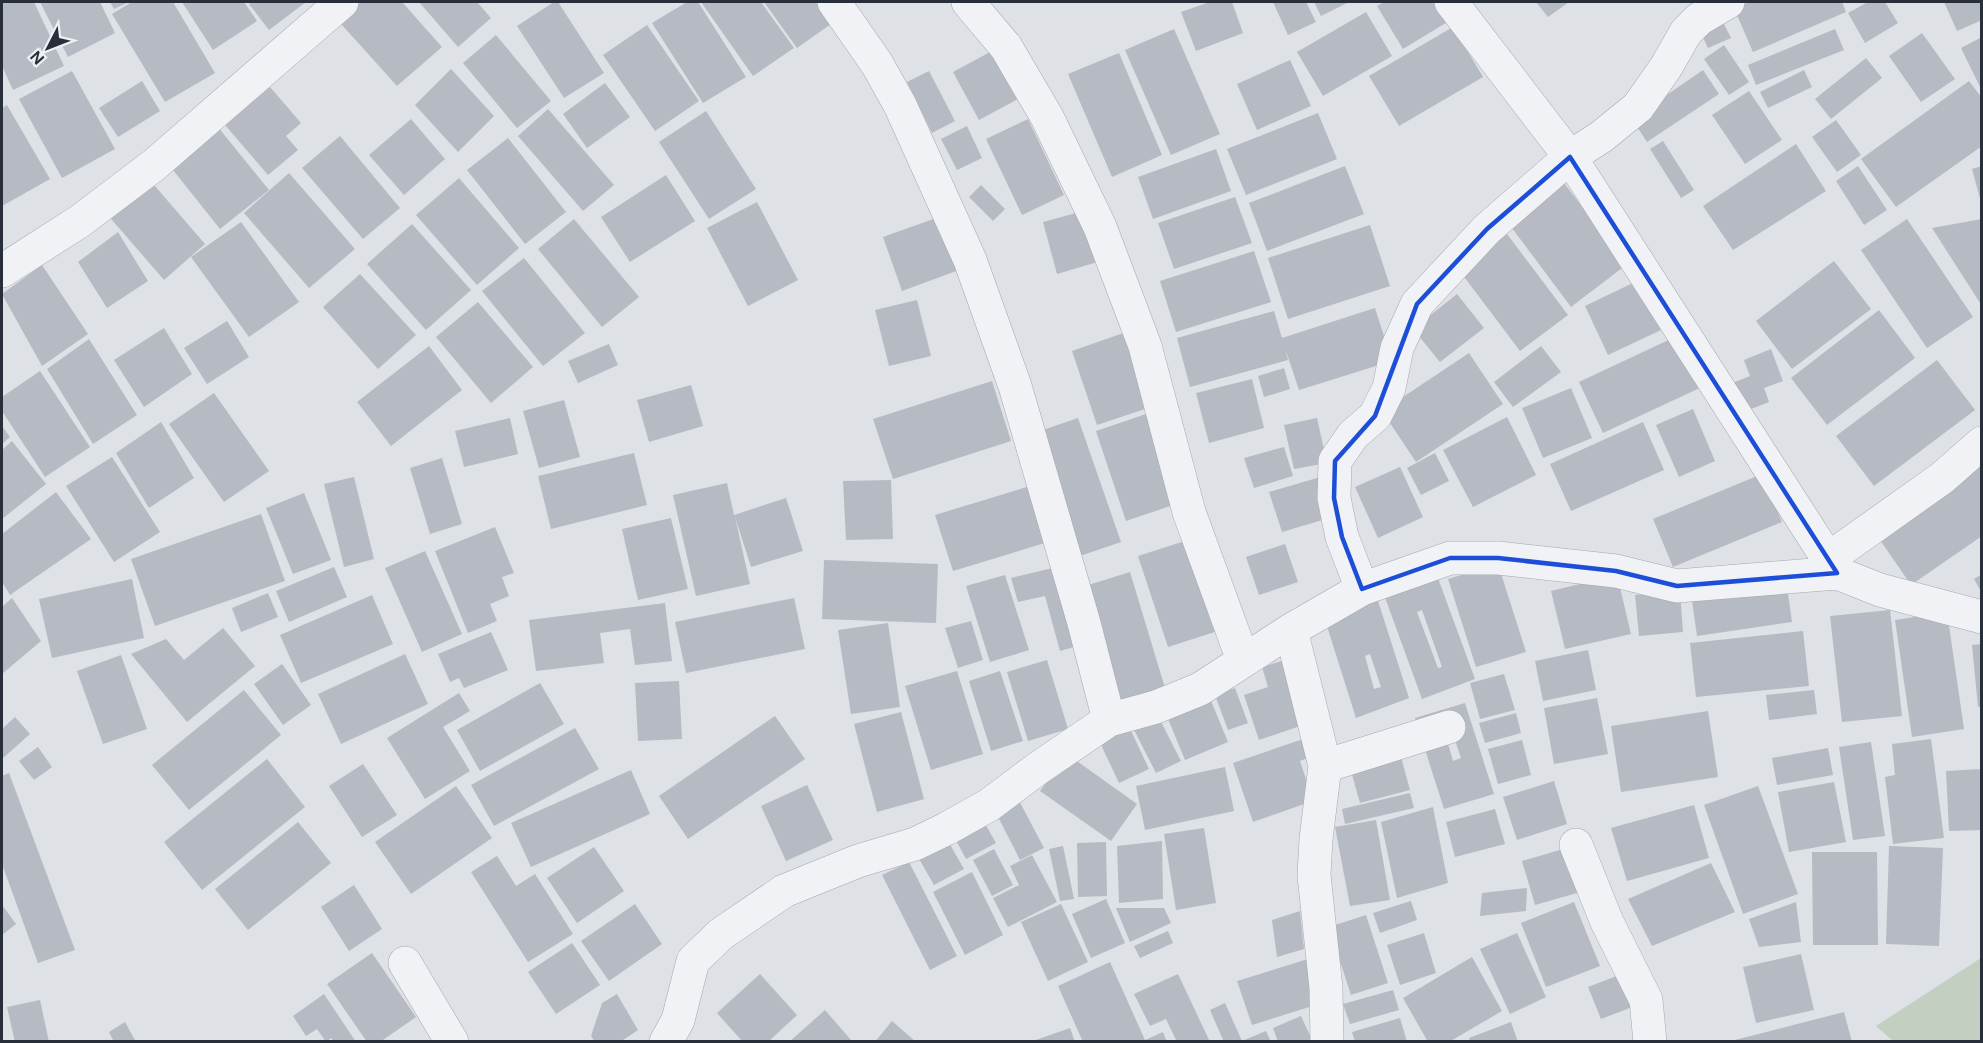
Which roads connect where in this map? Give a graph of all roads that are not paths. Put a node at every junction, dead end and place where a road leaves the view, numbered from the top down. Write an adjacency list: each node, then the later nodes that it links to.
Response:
1 (342, 2): 7 (street)
2 (834, 2): 14 (street)
3 (968, 2): 13 (street)
4 (1451, 2): 6 (street)
5 (1728, 2): 6 (street)
6 (1570, 157): 9 (street); 10 (street)
7 (2, 271)
8 (1982, 442): 9 (street)
9 (1832, 566): 10 (street); 11 (street)
10 (1362, 589): 12 (street)
11 (1982, 617)
12 (1291, 630): 13 (street); 16 (street)
13 (1243, 660): 14 (street)
14 (1109, 720): 20 (street)
15 (1449, 727): 16 (street)
16 (1325, 765): 21 (street)
17 (1576, 845): 22 (street)
18 (405, 963): 19 (street)
19 (452, 1041)
20 (666, 1041)
21 (1327, 1041)
22 (1650, 1041)

